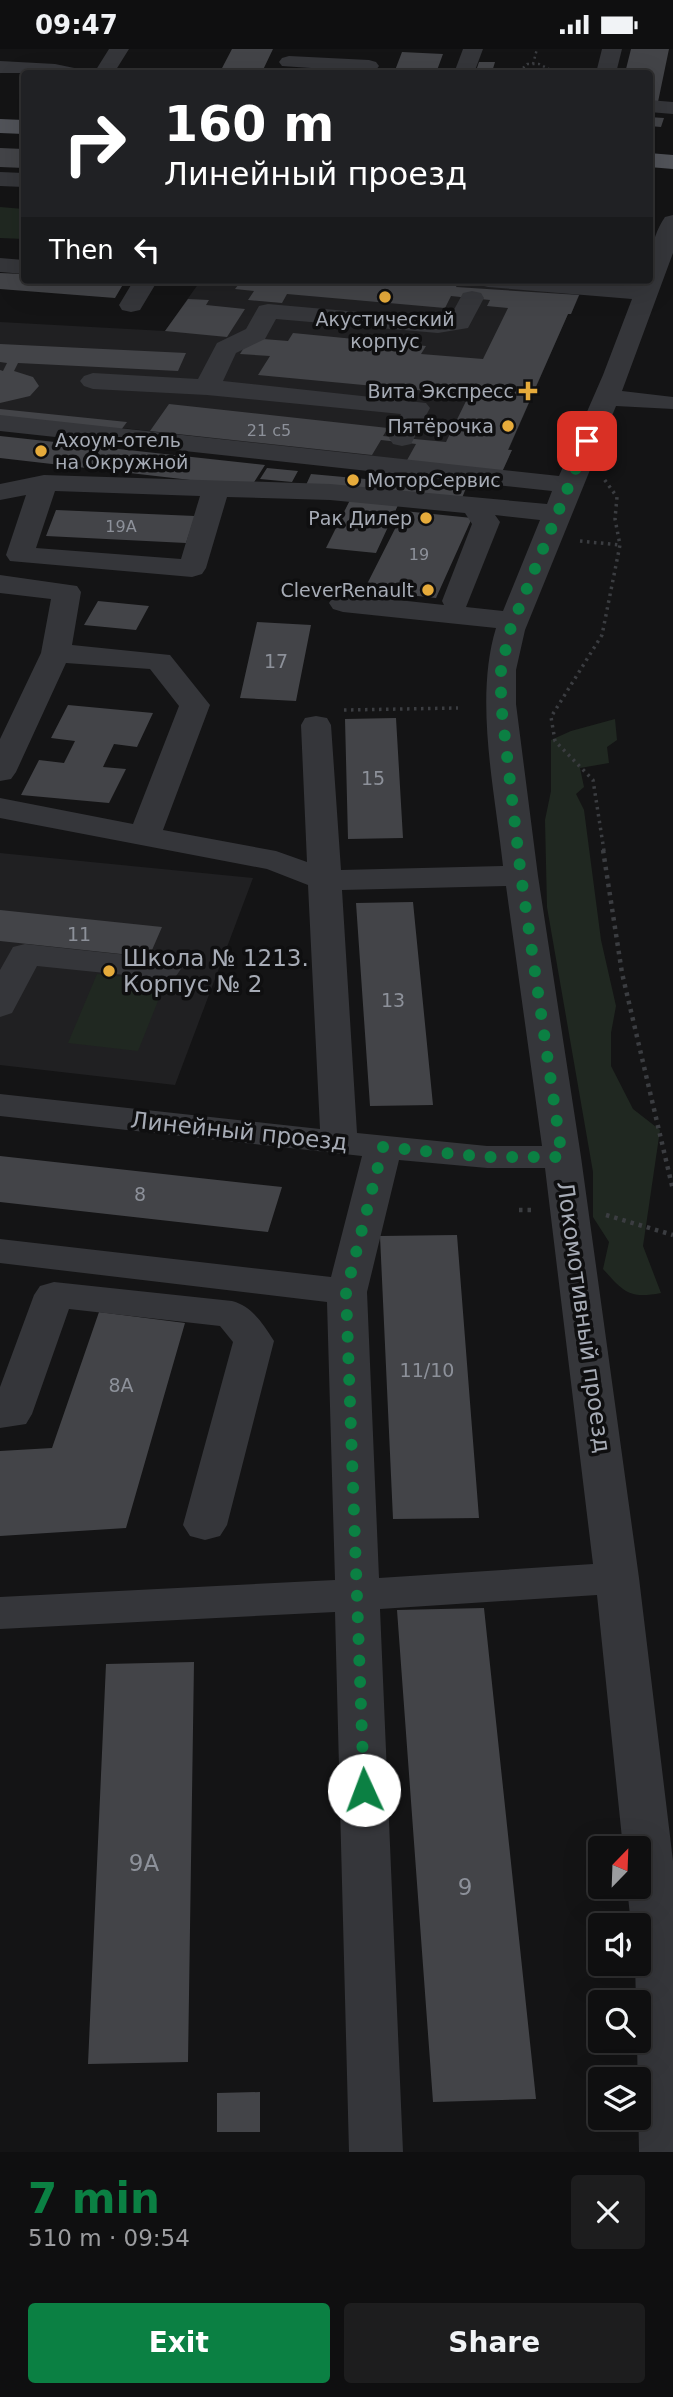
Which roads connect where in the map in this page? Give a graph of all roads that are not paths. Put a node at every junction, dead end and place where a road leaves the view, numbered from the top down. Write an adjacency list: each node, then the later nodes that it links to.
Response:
1 (29, 49): 5 (street)
2 (119, 49): 10 (street)
3 (473, 49): 11 (street)
4 (612, 49): 12 (street)
5 (14, 58): 9 (street); 13 (street)
6 (289, 62): 8 (street)
7 (369, 66): 8 (street)
8 (328, 69)
9 (55, 70)
10 (106, 70)
11 (465, 70)
12 (607, 70)
13 (0, 88)
14 (653, 106): 15 (street)
15 (673, 107)
16 (0, 115): 17 (main road)
17 (21, 116)
18 (0, 126): 19 (main road)
19 (21, 127)
20 (653, 146): 21 (main road)
21 (673, 146)
22 (653, 160): 23 (main road)
23 (673, 162)
24 (0, 179): 25 (street)
25 (21, 180)
26 (653, 218): 27 (street)
27 (673, 220): 30 (street, Локомотивный проезд)
28 (0, 265): 29 (street)
29 (21, 267)
30 (653, 276)
31 (144, 284): 35 (street)
32 (650, 284): 34 (street, Локомотивный проезд)
33 (479, 287): 34 (street); 38 (street)
34 (647, 293): 39 (street, Локомотивный проезд)
35 (131, 305)
36 (93, 381): 37 (street)
37 (171, 385): 38 (street); 42 (street)
38 (207, 387): 43 (street)
39 (606, 397): 40 (street); 45 (street, Локомотивный проезд)
40 (667, 403)
41 (0, 423): 42 (street)
42 (130, 437): 43 (street)
43 (388, 467): 45 (street)
44 (44, 483): 46 (street); 46 (street); 47 (street)
45 (568, 485): 49 (street, Локомотивный проезд)
46 (215, 490): 48 (street)
47 (0, 492)
48 (481, 506): 49 (street); 51 (street)
49 (557, 513): 53 (street, Локомотивный проезд)
50 (0, 584): 54 (lane)
51 (456, 601)
52 (343, 603): 53 (street)
53 (514, 621): 59 (street, Локомотивный проезд)
54 (57, 653): 56 (street); 58 (street)
55 (316, 725): 60 (street)
56 (0, 772)
57 (0, 808): 58 (street)
58 (145, 835): 60 (street)
59 (521, 876): 60 (street); 66 (street, Локомотивный проезд)
60 (324, 880): 64 (street)
61 (164, 969): 62 (street)
62 (0, 1006)
63 (0, 1105): 64 (street, Линейный проезд)
64 (340, 1142): 65 (street, Линейный проезд)
65 (383, 1147): 66 (street, Линейный проезд); 68 (street)
66 (562, 1157): 71 (street, Локомотивный проезд)
67 (0, 1251): 68 (street)
68 (346, 1292): 73 (street)
69 (0, 1414): 70 (street)
70 (205, 1525)
71 (617, 1577): 73 (street); 77 (street, Локомотивный проезд)
72 (0, 1591): 74 (street)
73 (358, 1595): 74 (street); 76 (street)
74 (250, 1600): 75 (street)
75 (0, 1613)
76 (376, 2152)
77 (666, 2152)

